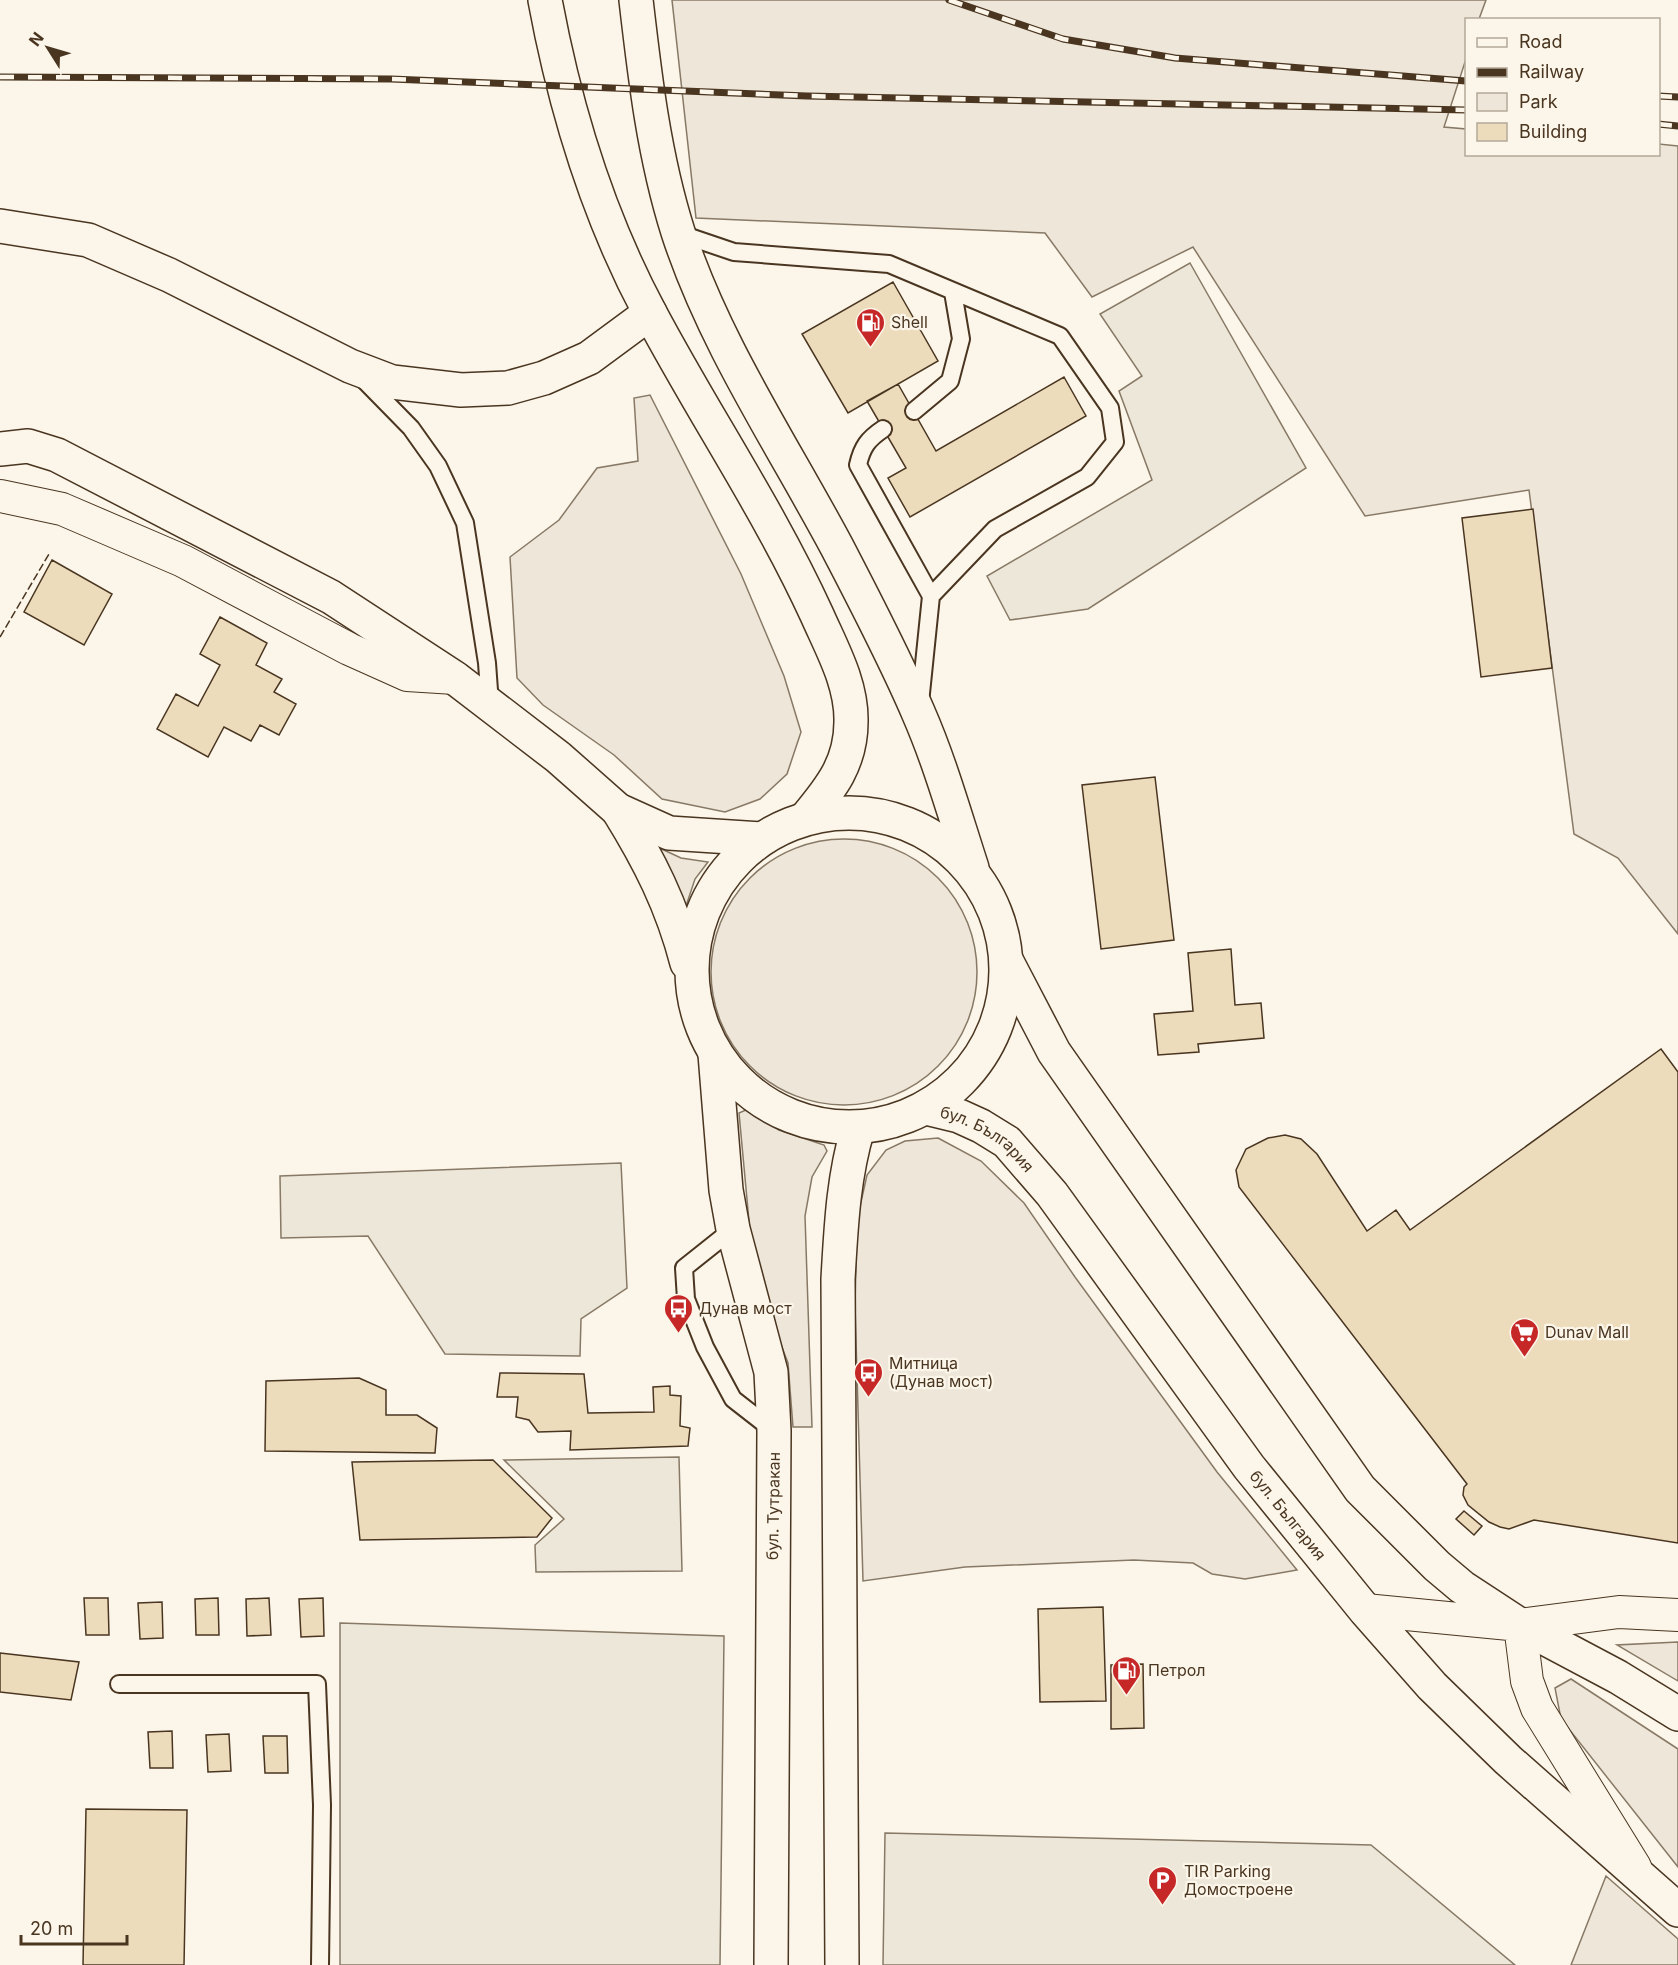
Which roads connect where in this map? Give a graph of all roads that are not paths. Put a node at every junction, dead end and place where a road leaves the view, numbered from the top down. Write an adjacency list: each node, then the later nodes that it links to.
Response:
1 (545, 0): 6 (main road)
2 (636, 0): 4 (main road)
3 (0, 226): 7 (main road)
4 (678, 233): 5 (lane); 15 (main road)
5 (953, 292): 8 (lane); 12 (lane)
6 (650, 313): 7 (main road); 17 (main road)
7 (350, 366): 14 (lane)
8 (914, 411)
9 (883, 429): 12 (lane)
10 (0, 449): 13 (main road)
11 (0, 496): 13 (street)
12 (932, 596): 15 (lane)
13 (455, 678): 14 (main road)
14 (490, 705): 16 (main road)
15 (919, 713): 19 (main road)
16 (618, 810): 18 (main road); 21 (main road)
17 (806, 818): 18 (main road); 19 (main road)
18 (761, 839): 21 (main road)
19 (974, 872): 20 (main road)
20 (1007, 962): 23 (main road); 29 (main road)
21 (691, 980): 22 (main road)
22 (715, 1054): 24 (main road); 25 (main road, бул. Тутракан)
23 (926, 1108): 24 (main road); 27 (main road, бул. България)
24 (858, 1128): 36 (main road)
25 (733, 1229): 26 (main road, бул. Тутракан); 26 (lane)
26 (774, 1431): 35 (main road, бул. Тутракан)
27 (1365, 1610): 29 (street); 32 (main road, бул. България)
28 (1678, 1615): 29 (street)
29 (1520, 1625): 31 (main road); 32 (street)
30 (119, 1684): 34 (lane)
31 (1678, 1714)
32 (1643, 1880): 33 (main road, бул. България)
33 (1678, 1910)
34 (320, 1965)
35 (771, 1965)
36 (842, 1965)

